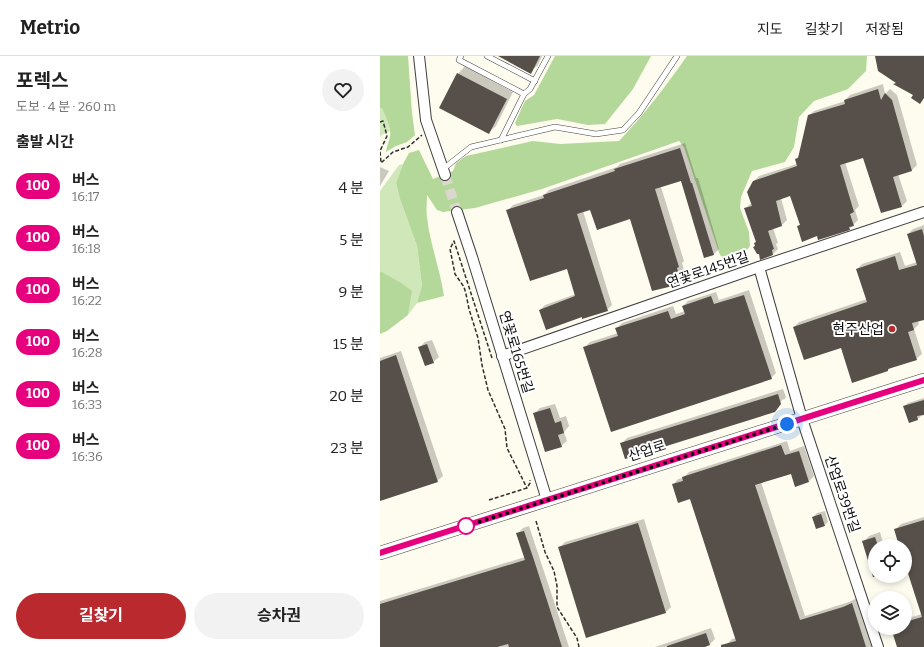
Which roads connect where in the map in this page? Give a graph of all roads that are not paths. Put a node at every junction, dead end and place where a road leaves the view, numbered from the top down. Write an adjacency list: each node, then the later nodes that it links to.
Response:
1 (419, 56): 9 (street)
2 (461, 56): 7 (lane)
3 (486, 56): 6 (lane)
4 (548, 56): 6 (lane)
5 (677, 56): 8 (lane)
6 (535, 81): 7 (lane)
7 (524, 94): 8 (lane)
8 (501, 140): 9 (lane)
9 (444, 172)
10 (457, 212): 13 (street, 연꽃로165번길)
11 (924, 212): 12 (street, 연꽃로145번길)
12 (759, 267): 13 (street, 연꽃로145번길); 15 (street, 산업로39번길)
13 (502, 356): 16 (street, 연꽃로165번길)
14 (924, 380): 15 (street, 산업로)
15 (802, 419): 16 (street, 산업로); 18 (street, 산업로39번길)
16 (547, 500): 17 (street, 산업로)
17 (380, 553)
18 (878, 647)

